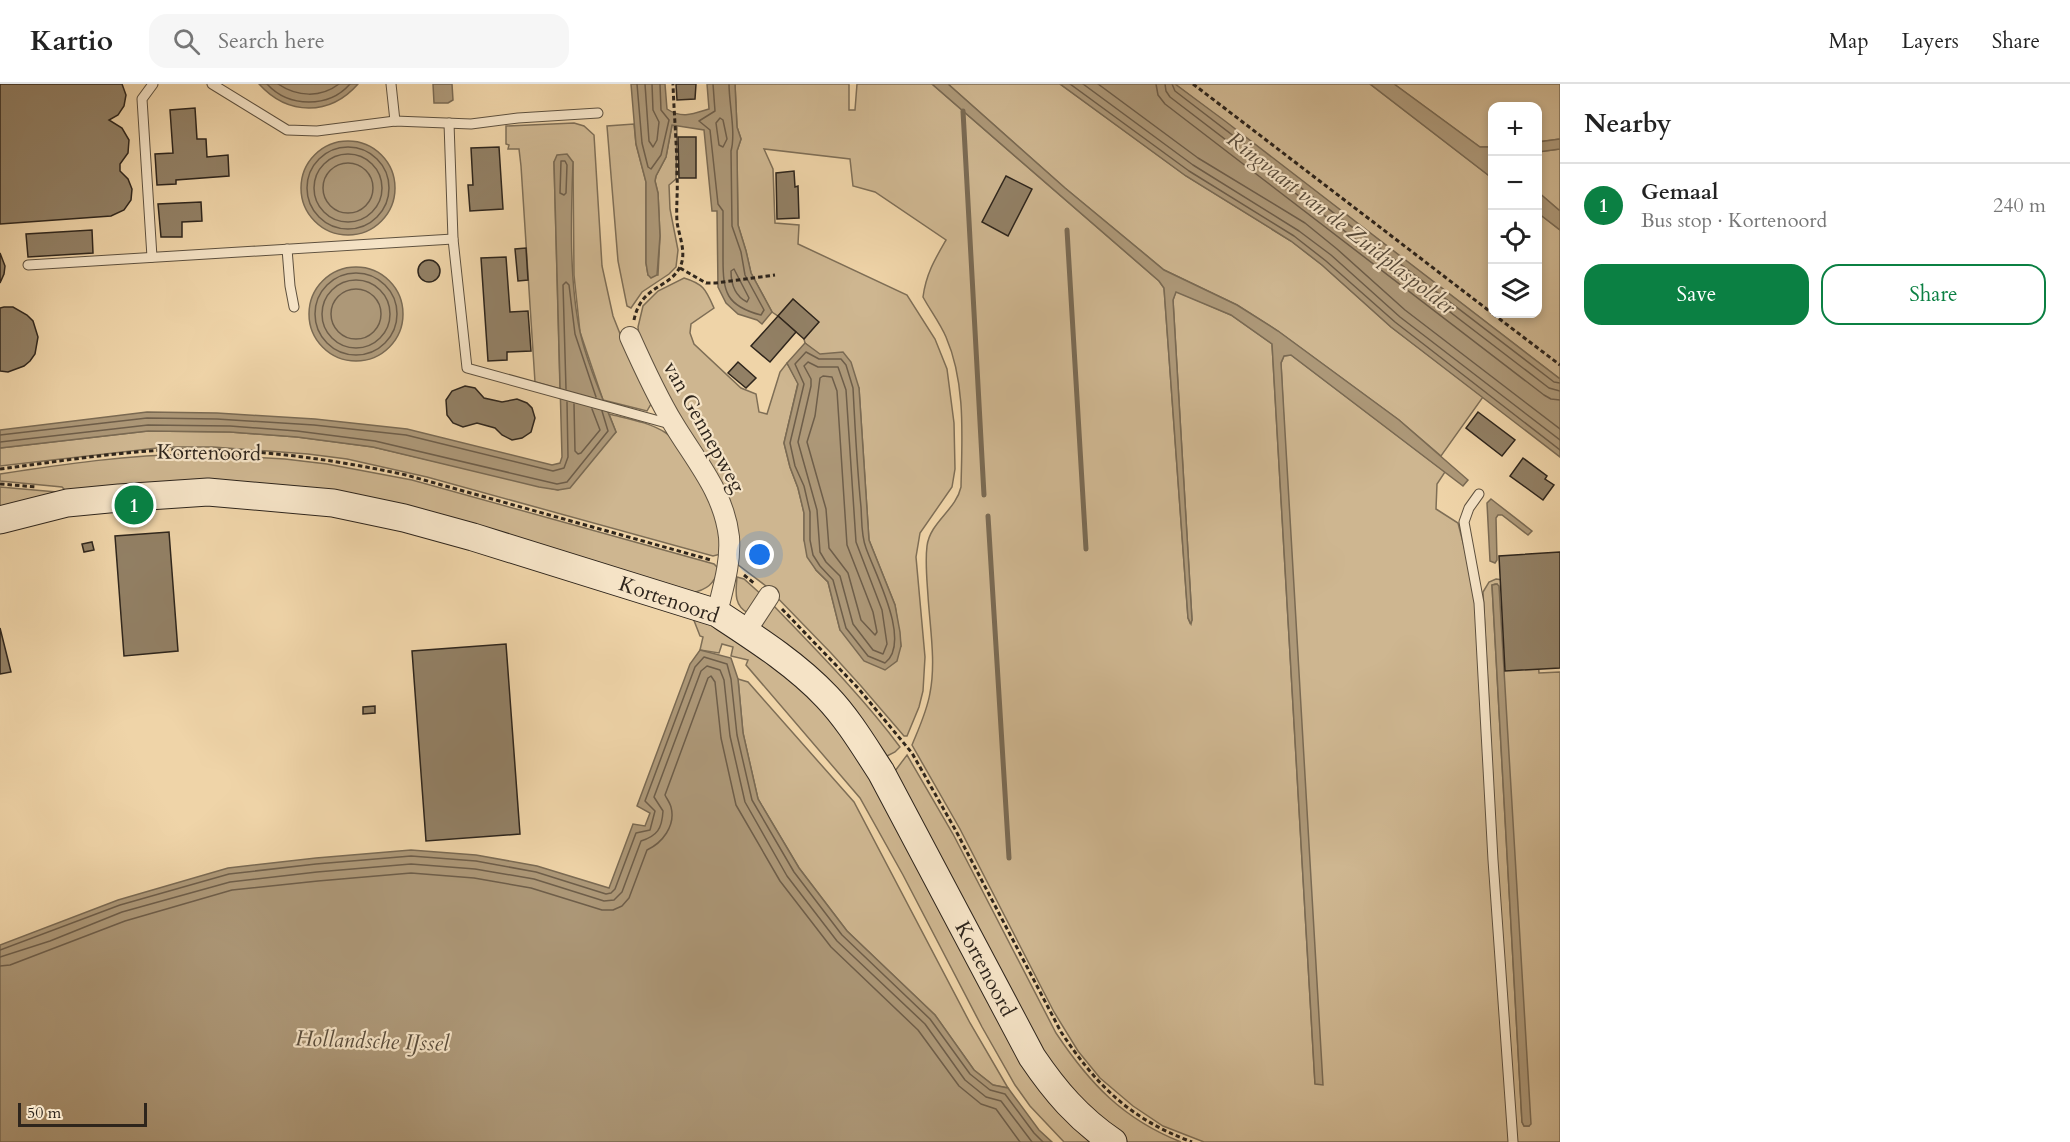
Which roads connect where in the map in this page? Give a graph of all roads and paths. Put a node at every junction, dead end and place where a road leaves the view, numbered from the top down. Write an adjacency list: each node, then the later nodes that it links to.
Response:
1 (153, 84): 11 (lane)
2 (212, 84): 7 (lane)
3 (391, 84): 7 (lane)
4 (673, 84): 13 (path)
5 (1193, 84): 16 (path)
6 (598, 113): 8 (lane)
7 (395, 121): 8 (lane)
8 (449, 123): 9 (lane)
9 (453, 239): 10 (lane); 20 (lane)
10 (286, 249): 11 (lane); 15 (lane)
11 (152, 257): 12 (lane)
12 (28, 265)
13 (680, 268): 14 (path); 18 (path)
14 (775, 275)
15 (294, 307)
16 (1488, 309)
17 (1499, 318): 19 (path)
18 (630, 337): 20 (street, van Gennepweg)
19 (1560, 365)
20 (674, 425): 24 (street, van Gennepweg)
21 (0, 469): 24 (path, Kortenoord)
22 (1479, 494): 30 (lane)
23 (0, 520): 26 (street, Kortenoord)
24 (728, 565): 25 (path, Kortenoord); 26 (street, van Gennepweg)
25 (769, 596): 27 (street); 29 (path, Kortenoord)
26 (717, 613): 27 (street, Kortenoord)
27 (746, 631): 28 (street, Kortenoord)
28 (1113, 1142)
29 (1192, 1142)
30 (1513, 1142)

